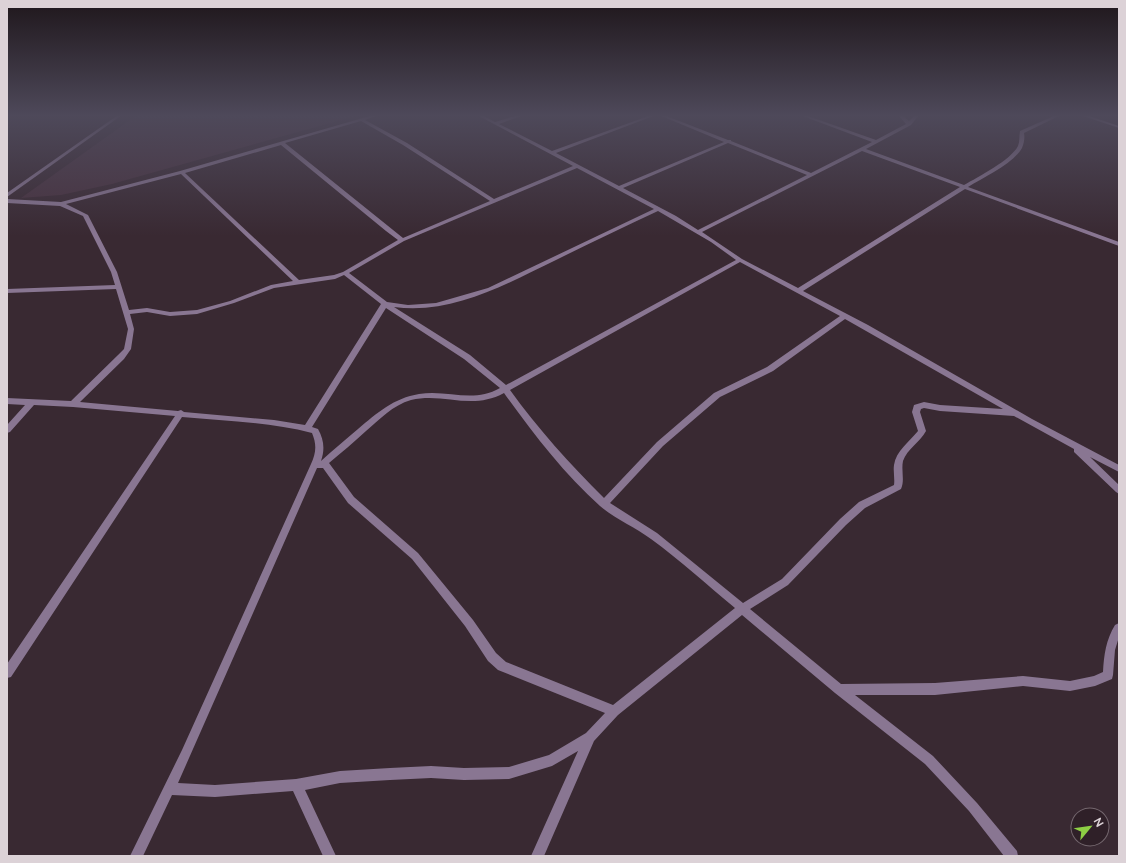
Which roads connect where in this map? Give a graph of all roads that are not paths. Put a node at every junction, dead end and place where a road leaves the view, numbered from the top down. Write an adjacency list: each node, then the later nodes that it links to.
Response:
1 (63, 155): 16 (street)
2 (240, 155): 12 (street)
3 (297, 155): 22 (street)
4 (423, 155): 17 (street)
5 (557, 155): 11 (street)
6 (696, 155): 15 (street)
7 (763, 155): 13 (street)
8 (849, 155): 13 (street)
9 (878, 155): 14 (street)
10 (1014, 155): 14 (street)
11 (578, 166): 15 (street); 17 (street)
12 (182, 172): 19 (street); 26 (street)
13 (811, 175): 21 (street)
14 (965, 187): 23 (street); 29 (street)
15 (619, 188): 20 (street)
16 (7, 195)
17 (494, 201): 22 (street)
18 (7, 202): 19 (street)
19 (61, 204): 27 (street)
20 (658, 209): 21 (street); 30 (street)
21 (698, 232): 24 (street)
22 (402, 240): 25 (street)
23 (1119, 244)
24 (740, 260): 29 (street); 33 (street)
25 (345, 273): 26 (street); 30 (street)
26 (297, 282): 31 (street)
27 (119, 287): 28 (street); 31 (street)
28 (7, 291)
29 (798, 291): 32 (street)
30 (385, 304): 33 (street); 39 (street)
31 (127, 312): 36 (street)
32 (845, 316): 38 (street); 46 (street)
33 (505, 388): 42 (street); 46 (street)
34 (7, 401): 35 (street)
35 (32, 402): 36 (street); 40 (street)
36 (73, 404): 37 (street)
37 (181, 413): 39 (street); 49 (street)
38 (1016, 413): 41 (street); 47 (street)
39 (307, 428): 44 (street)
40 (7, 430)
41 (1069, 442): 43 (street); 45 (street)
42 (324, 463): 44 (street); 51 (street)
43 (1119, 469)
44 (310, 474): 54 (street)
45 (1119, 490)
46 (604, 504): 47 (street)
47 (743, 608): 50 (street); 51 (street)
48 (1119, 628): 50 (street)
49 (7, 673)
50 (839, 689): 58 (street)
51 (614, 711): 52 (street)
52 (590, 737): 53 (street); 57 (street)
53 (296, 785): 54 (street); 56 (street)
54 (169, 790): 55 (street)
55 (136, 856)
56 (330, 856)
57 (537, 856)
58 (1012, 856)

